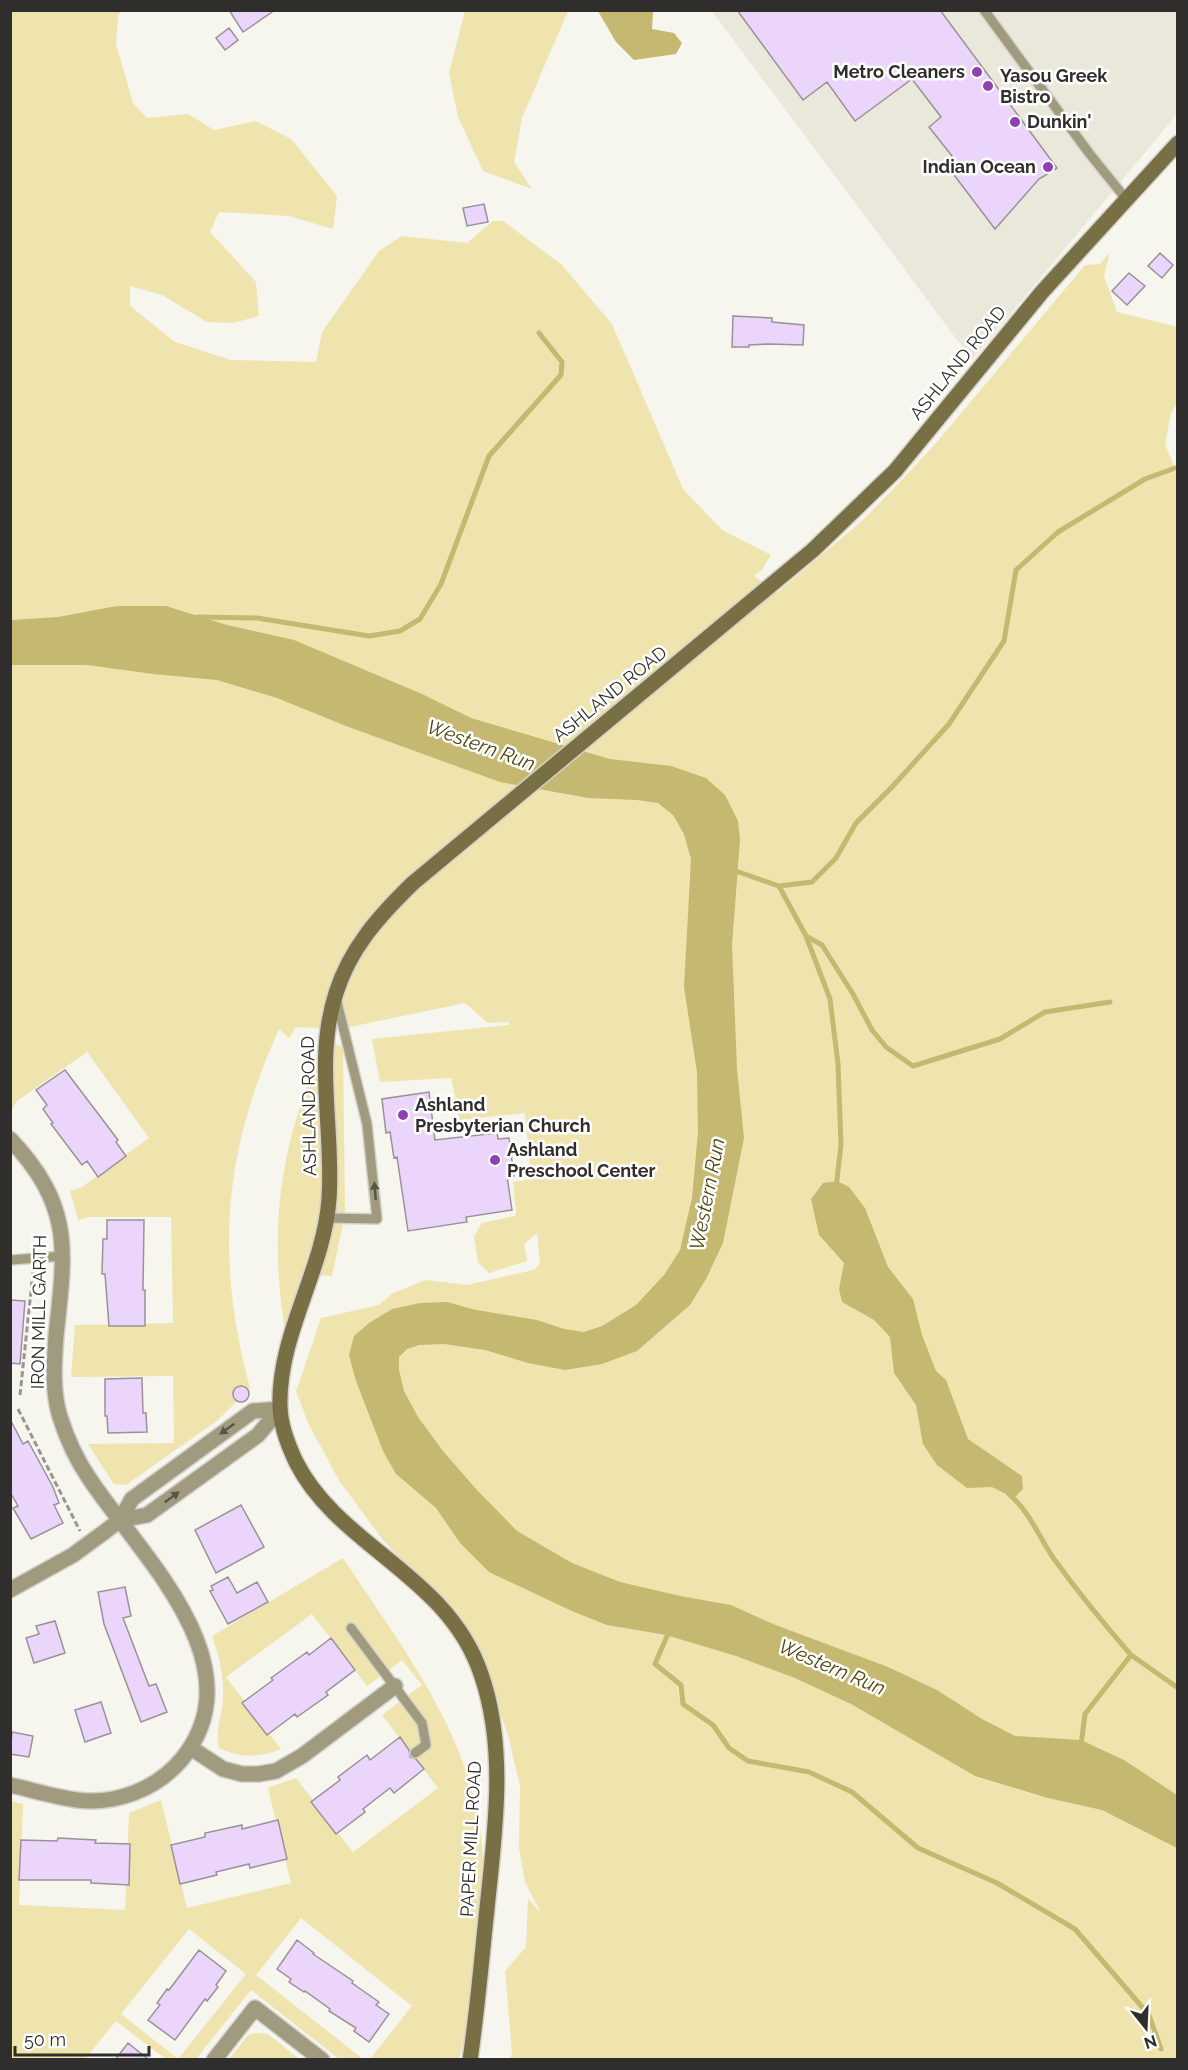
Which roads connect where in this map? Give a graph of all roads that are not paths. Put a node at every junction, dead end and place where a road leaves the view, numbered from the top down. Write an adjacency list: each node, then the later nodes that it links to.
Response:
1 (984, 10): 3 (lane)
2 (1178, 142): 3 (main road, ASHLAND ROAD)
3 (1126, 199): 4 (main road, ASHLAND ROAD)
4 (335, 994): 6 (main road, ASHLAND ROAD); 6 (lane, one-way to 4)
5 (10, 1139): 7 (street, IRON MILL GARTH)
6 (327, 1218): 9 (main road, ASHLAND ROAD)
7 (63, 1256): 8 (lane); 10 (street, IRON MILL GARTH)
8 (10, 1260)
9 (280, 1409): 10 (street, one-way to 9); 10 (street, one-way to 10); 19 (main road, PAPER MILL ROAD)
10 (120, 1520): 11 (street); 14 (street, IRON MILL GARTH)
11 (10, 1590)
12 (351, 1628): 13 (lane)
13 (395, 1686): 14 (street); 15 (lane)
14 (191, 1748): 16 (street, IRON MILL GARTH)
15 (415, 1753)
16 (10, 1785)
17 (214, 2060): 18 (street)
18 (322, 2060)
19 (470, 2060)

